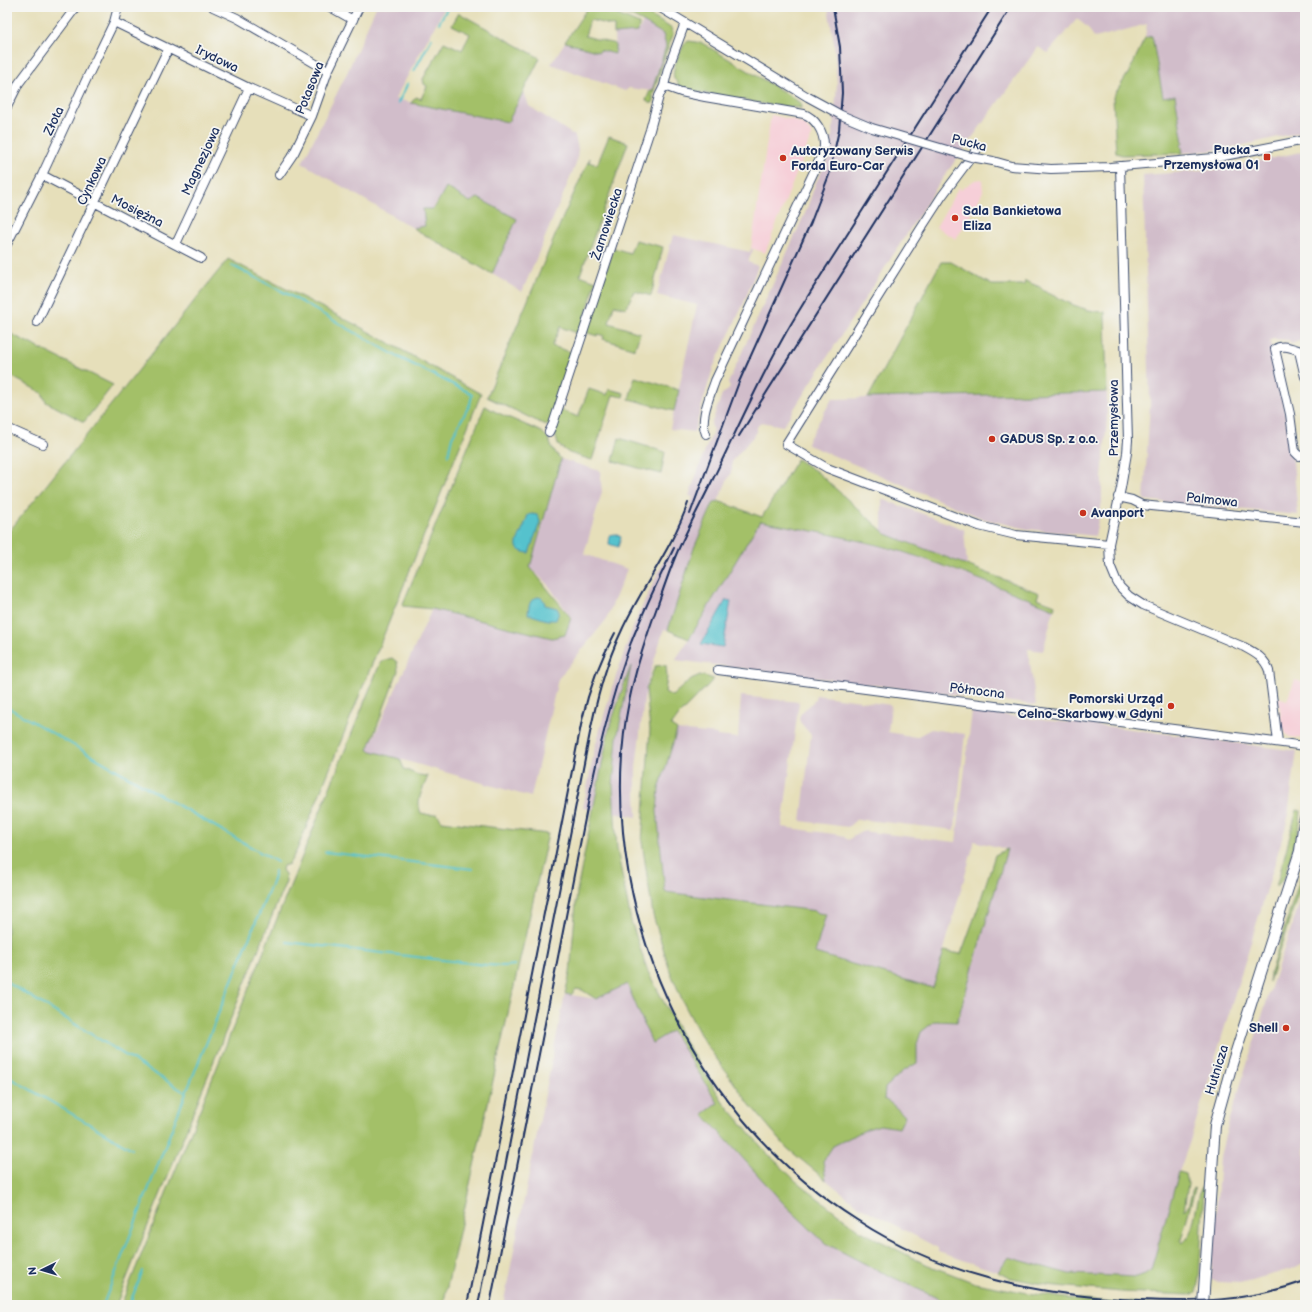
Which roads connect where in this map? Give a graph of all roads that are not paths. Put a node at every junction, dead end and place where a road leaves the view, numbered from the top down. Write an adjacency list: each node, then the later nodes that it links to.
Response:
1 (76, 7): 14 (street)
2 (118, 7): 8 (street, Złota)
3 (213, 7): 11 (street)
4 (330, 7): 7 (street)
5 (359, 7): 7 (street, Potasowa)
6 (659, 7): 9 (street, Pucka)
7 (353, 20): 11 (street, Potasowa)
8 (114, 22): 10 (street, Irydowa); 19 (street, Złota)
9 (685, 23): 12 (street, Żarnowiecka); 18 (street, Pucka, bridge)
10 (168, 49): 13 (street, Irydowa); 21 (street, Cynkowa)
11 (328, 71): 15 (street, Potasowa)
12 (664, 86): 29 (street, Żarnowiecka); 30 (street)
13 (249, 88): 15 (street, Irydowa); 23 (street, Magnezjowa)
14 (7, 107)
15 (312, 116): 20 (street, Potasowa)
16 (1305, 140): 18 (street, Pucka)
17 (978, 148): 35 (street)
18 (1120, 166): 33 (street, Przemysłowa)
19 (42, 175): 21 (street, Mosiężna); 22 (street, Złota)
20 (279, 175)
21 (95, 203): 23 (street, Mosiężna); 25 (street, Cynkowa)
22 (7, 244)
23 (176, 244): 24 (street, Mosiężna)
24 (201, 258)
25 (37, 322)
26 (1302, 351): 27 (street); 32 (street)
27 (1305, 377)
28 (7, 428): 31 (street)
29 (549, 432)
30 (706, 434)
31 (43, 444)
32 (1305, 455)
33 (1118, 497): 34 (street, Palmowa); 35 (street, Przemysłowa)
34 (1305, 522)
35 (1109, 544): 37 (street, Przemysłowa)
36 (718, 670): 37 (street, Północna)
37 (1278, 742): 38 (street, Północna)
38 (1305, 746)
39 (1305, 819): 40 (main road, Hutnicza)
40 (1303, 848): 41 (main road, Hutnicza)
41 (1203, 1305)

